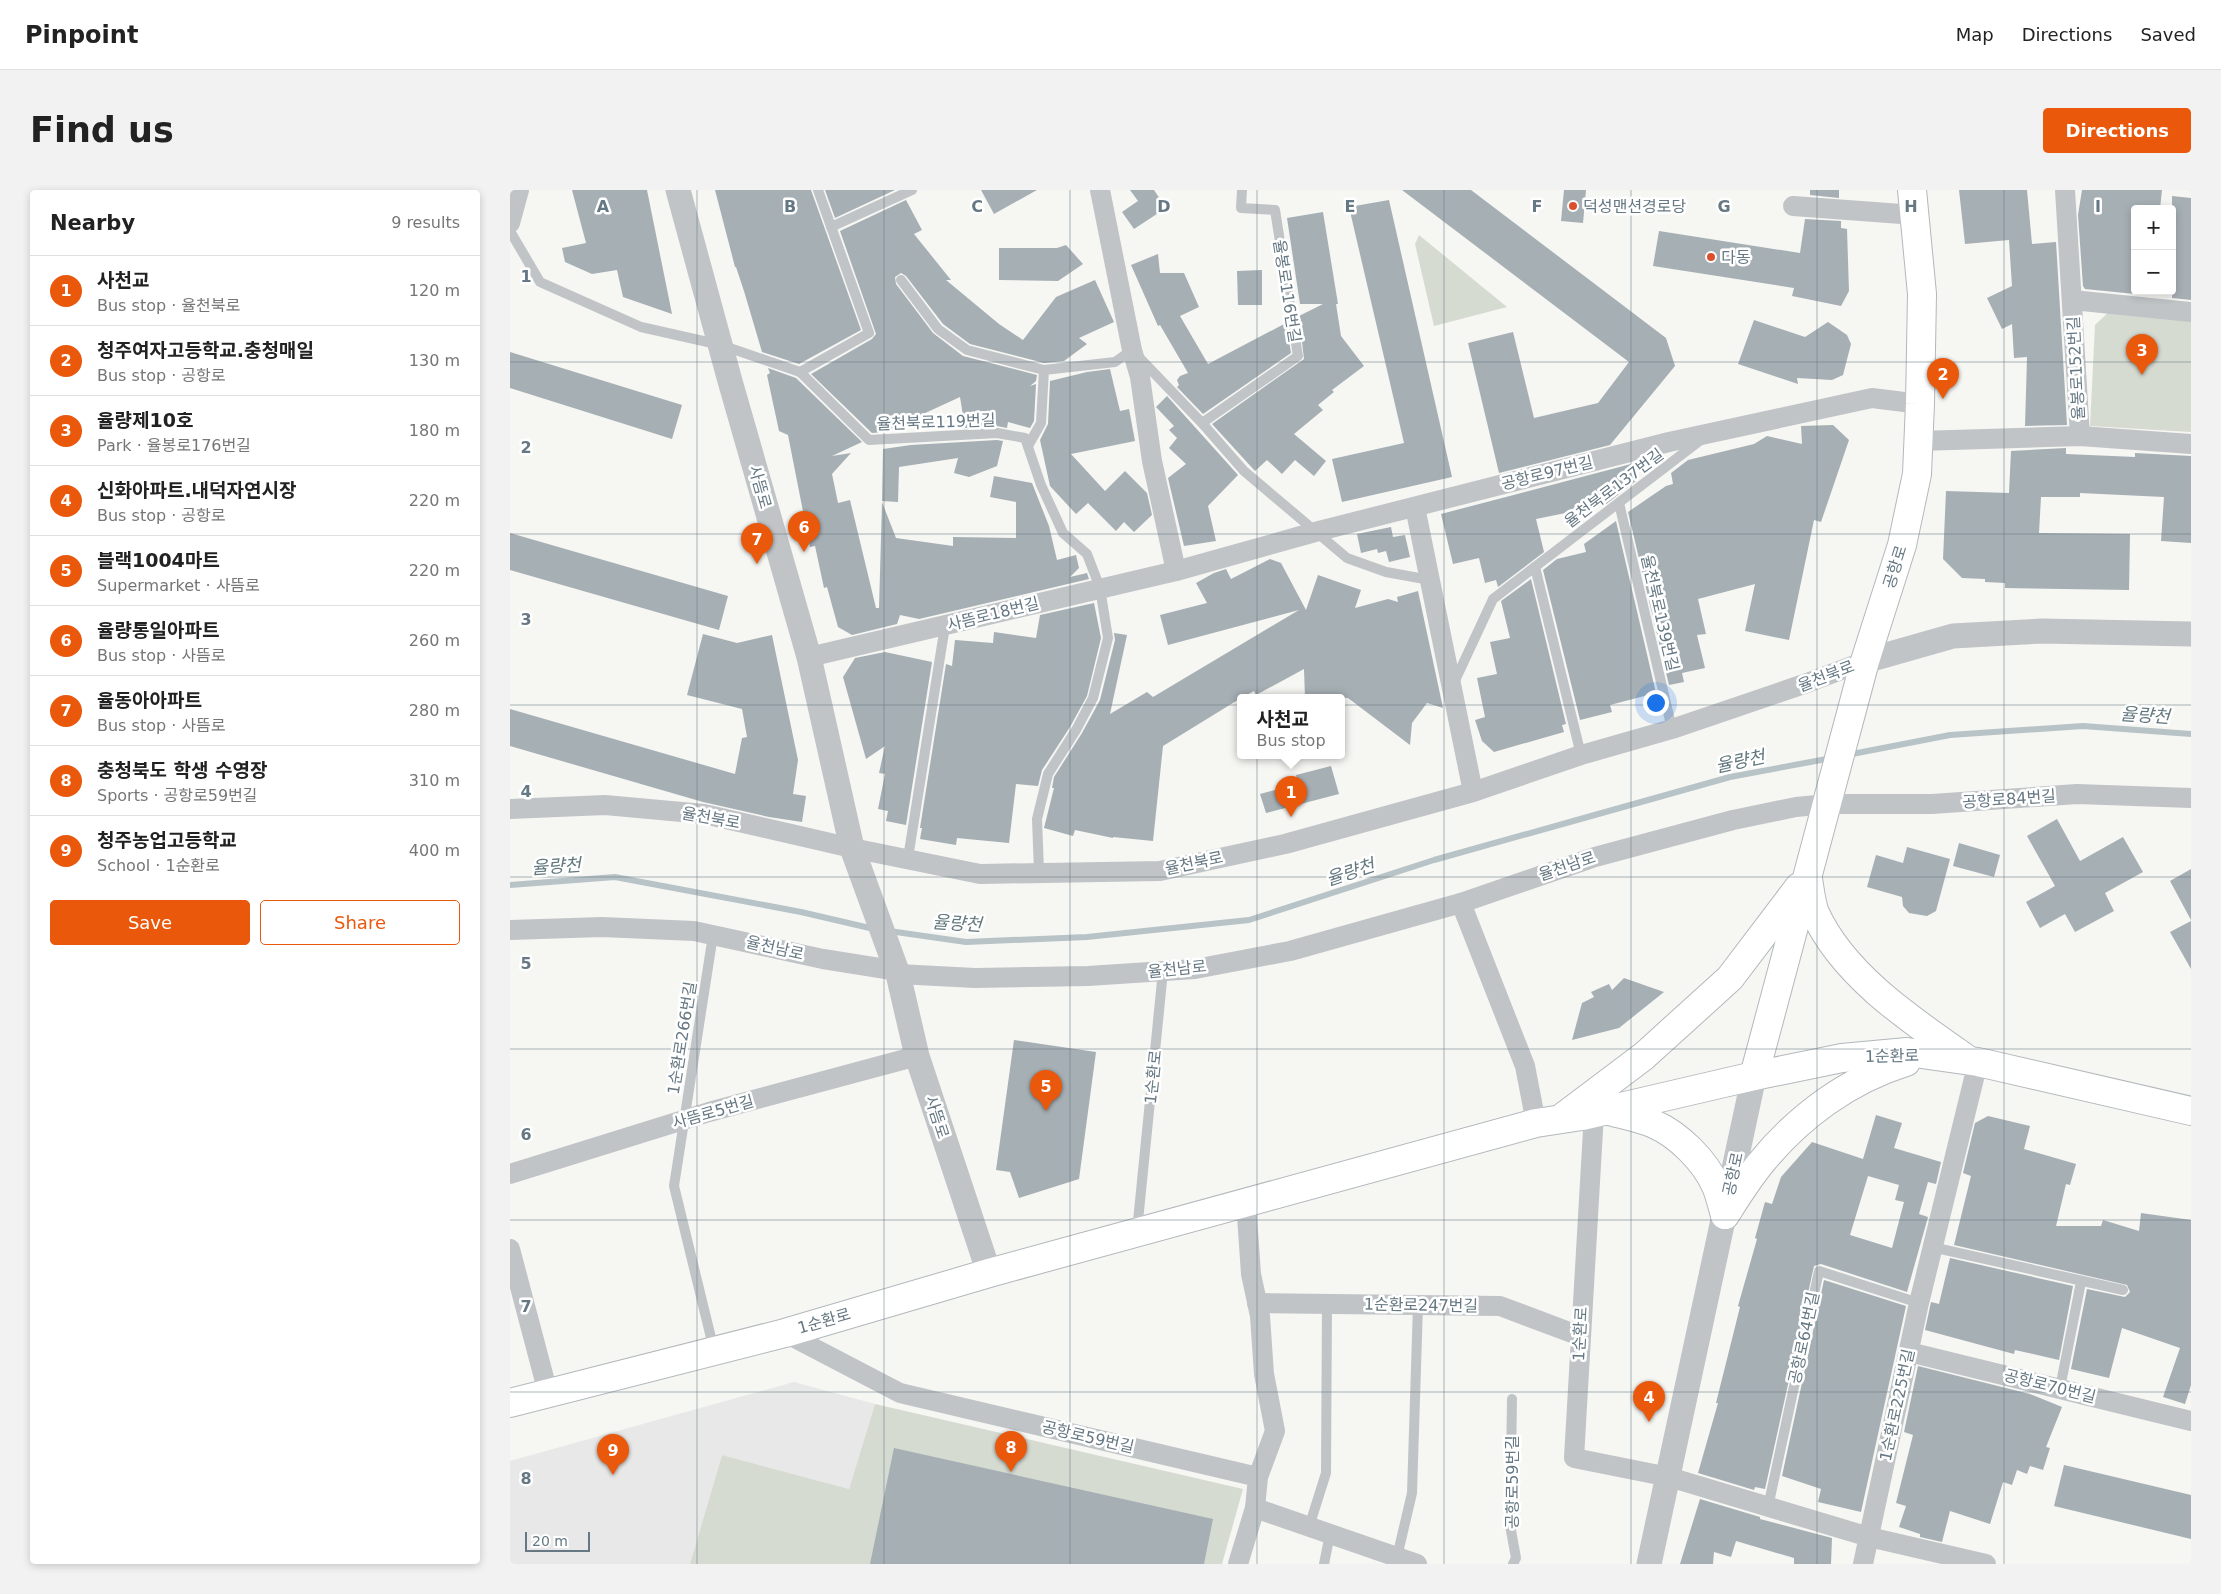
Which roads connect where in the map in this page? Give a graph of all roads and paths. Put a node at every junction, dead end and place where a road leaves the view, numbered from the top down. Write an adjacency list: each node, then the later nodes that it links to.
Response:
1 (519, 190): 10 (street)
2 (678, 190): 16 (street, 사뜸로)
3 (818, 190): 11 (lane)
4 (912, 190): 11 (lane)
5 (1242, 190): 21 (lane, 율봉로116번길)
6 (2065, 190): 14 (street, 율봉로152번길)
7 (1101, 191): 17 (street)
8 (1914, 203): 9 (street); 20 (main road, 공항로)
9 (1793, 206)
10 (510, 223)
11 (831, 227): 19 (lane)
12 (510, 231): 16 (lane)
13 (901, 280): 18 (lane)
14 (2072, 300): 15 (street, 율봉로152번길); 23 (street, 율봉로152번길)
15 (2191, 312)
16 (720, 345): 19 (lane); 36 (street, 사뜸로)
17 (1132, 350): 18 (lane); 21 (lane); 31 (street)
18 (1044, 370): 26 (lane)
19 (800, 372): 26 (lane, 율천북로119번길)
20 (1920, 404): 22 (street, 공항로97번길); 24 (main road, 공항로)
21 (1202, 423): 29 (lane)
22 (1711, 432): 27 (lane, 율천북로137번길); 28 (street, 공항로97번길)
23 (2080, 436): 24 (street); 25 (street)
24 (1918, 440): 37 (main road, 공항로)
25 (2191, 444)
26 (1028, 446): 33 (lane)
27 (1618, 503): 30 (lane, 율천북로137번길); 39 (lane, 율천북로139번길)
28 (1415, 507): 29 (street, 공항로97번길); 32 (street)
29 (1315, 532): 31 (street, 공항로97번길); 32 (lane)
30 (1536, 567): 38 (lane, 율천북로137번길); 40 (lane)
31 (1176, 571): 33 (street, 사뜸로18번길)
32 (1430, 580): 38 (street)
33 (1100, 588): 34 (street, 사뜸로18번길); 47 (lane)
34 (945, 626): 36 (street, 사뜸로18번길); 46 (lane)
35 (2191, 634): 37 (street, 율천북로)
36 (809, 656): 45 (street, 사뜸로)
37 (1865, 661): 39 (street, 율천북로); 42 (main road, 공항로)
38 (1453, 686): 41 (street)
39 (1672, 729): 40 (street, 율천북로)
40 (1581, 755): 41 (street, 율천북로)
41 (1473, 792): 47 (street, 율천북로)
42 (1829, 795): 43 (street, 공항로84번길); 48 (main road, 공항로); 49 (street, 율천남로)
43 (2191, 798)
44 (510, 809): 45 (street, 율천북로)
45 (852, 848): 46 (street, 율천북로); 52 (street, 사뜸로)
46 (908, 858): 47 (street, 율천북로)
47 (1039, 872)
48 (1807, 875): 55 (main road); 56 (main road, 공항로); 60 (main road)
49 (1461, 903): 52 (street, 율천남로); 60 (street)
50 (510, 930): 51 (street, 율천남로)
51 (713, 935): 52 (street, 율천남로); 59 (lane, 1순환로266번길)
52 (895, 966): 54 (street, 사뜸로)
53 (1162, 981): 64 (lane, 1순환로)
54 (917, 1056): 59 (street, 사뜸로5번길); 67 (street, 사뜸로)
55 (1973, 1061): 56 (main road, 1순환로); 57 (main road, 1순환로); 63 (main road); 65 (street, 1순환로225번길)
56 (1754, 1076): 58 (main road, 1순환로); 63 (street, 공항로)
57 (2191, 1111)
58 (1600, 1112): 60 (main road, 1순환로); 63 (main road); 75 (street, 1순환로)
59 (683, 1120): 61 (street, 사뜸로5번길); 76 (lane, 1순환로266번길)
60 (1547, 1122): 62 (main road, 1순환로)
61 (510, 1174)
62 (1246, 1202): 64 (main road, 1순환로); 71 (street)
63 (1724, 1215): 84 (street, 공항로)
64 (1137, 1232): 67 (main road, 1순환로)
65 (1932, 1247): 68 (lane); 70 (street, 1순환로225번길)
66 (510, 1249): 79 (street)
67 (989, 1273): 74 (main road, 1순환로)
68 (2082, 1282): 69 (lane); 78 (lane)
69 (2123, 1290)
70 (1919, 1302): 77 (street, 1순환로225번길); 85 (lane, 공항로64번길)
71 (1257, 1303): 72 (street, 1순환로247번길); 83 (street)
72 (1327, 1303): 73 (street, 1순환로247번길); 87 (lane)
73 (1418, 1305): 75 (street, 1순환로247번길); 90 (lane)
74 (786, 1333): 76 (main road, 1순환로); 83 (street, 공항로59번길)
75 (1580, 1336): 84 (street, 1순환로)
76 (714, 1351): 79 (main road, 1순환로)
77 (1909, 1352): 78 (street, 공항로70번길); 89 (street, 1순환로225번길)
78 (2060, 1388): 82 (street, 공항로70번길)
79 (548, 1392): 81 (main road, 1순환로)
80 (1512, 1399): 94 (lane, 공항로59번길)
81 (510, 1402)
82 (2191, 1421)
83 (1258, 1477): 86 (street)
84 (1669, 1477): 85 (street); 95 (street, 공항로)
85 (1768, 1506): 89 (street)
86 (1255, 1508): 87 (street); 91 (street)
87 (1309, 1527): 88 (street)
88 (1330, 1534): 90 (street); 92 (lane)
89 (1869, 1536): 96 (street, 1순환로225번길); 97 (street)
90 (1397, 1557): 93 (street)
91 (1238, 1564)
92 (1324, 1564)
93 (1417, 1564)
94 (1513, 1564)
95 (1649, 1564)
96 (1863, 1564)
97 (1986, 1564)

